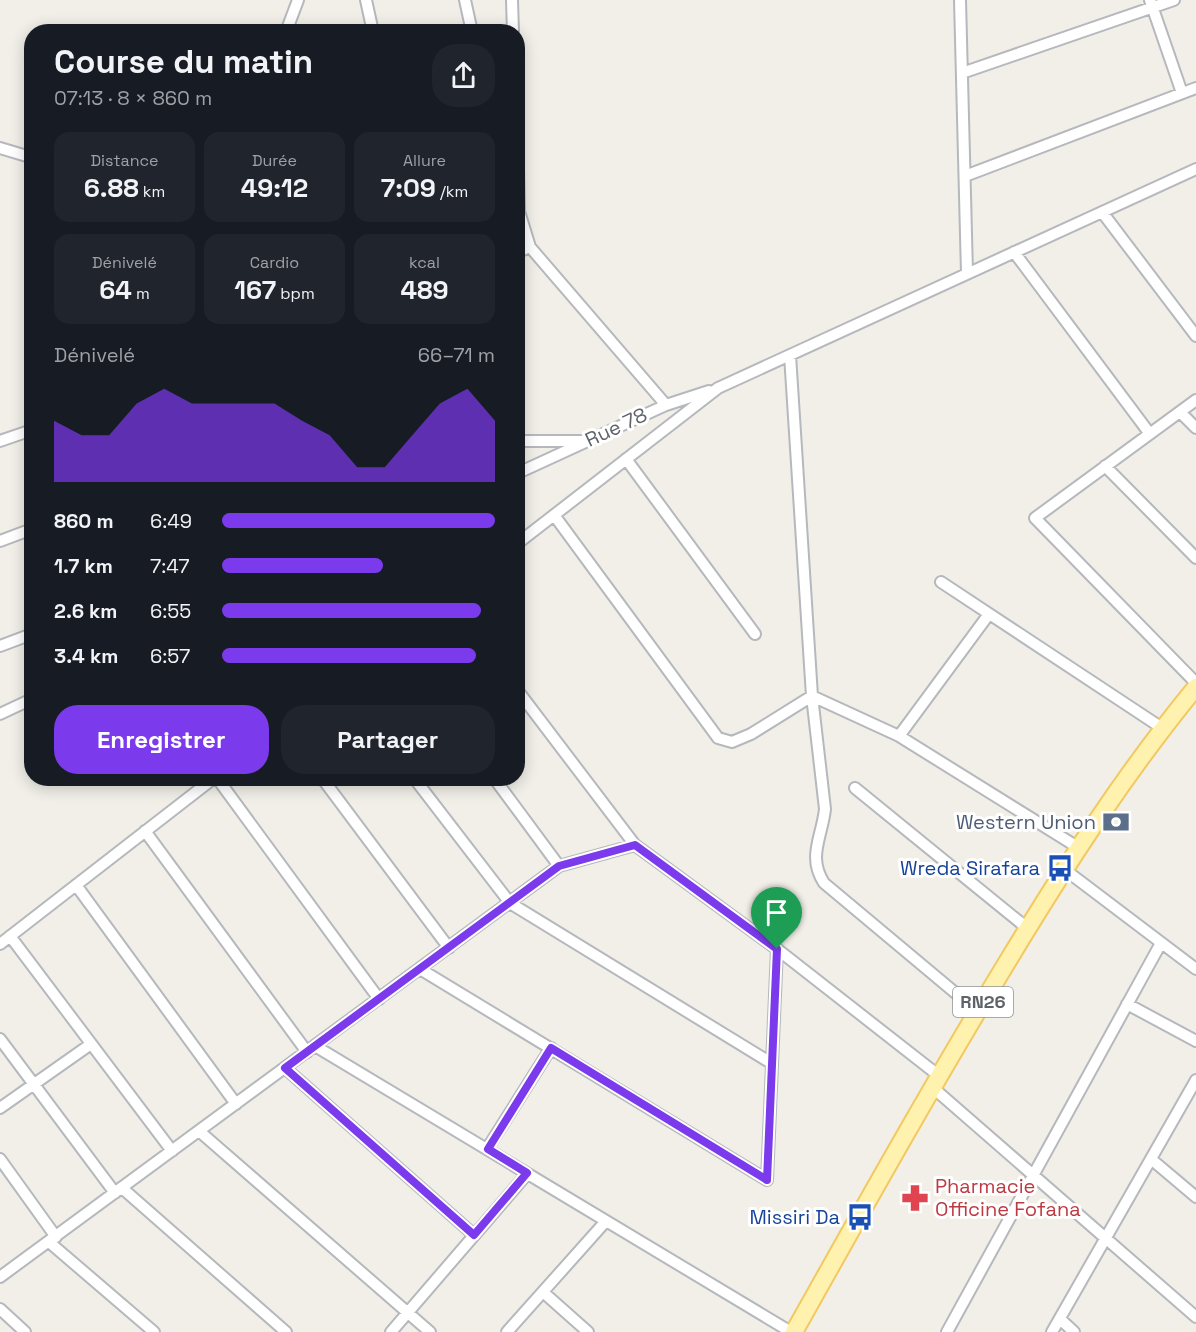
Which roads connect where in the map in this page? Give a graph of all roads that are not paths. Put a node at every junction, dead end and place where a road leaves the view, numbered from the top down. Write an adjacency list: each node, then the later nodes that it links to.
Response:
1 (297, 0): 8 (street)
2 (366, 0): 9 (street)
3 (465, 0): 10 (street)
4 (512, 0): 11 (street)
5 (960, 0): 12 (street)
6 (1174, 0): 7 (street)
7 (1151, 4): 12 (street); 14 (street)
8 (289, 24)
9 (371, 24)
10 (470, 24)
11 (513, 24)
12 (962, 72): 18 (street)
13 (1196, 88): 14 (street)
14 (1182, 93): 18 (street)
15 (0, 148): 16 (street)
16 (24, 155)
17 (1196, 169): 19 (street)
18 (965, 177): 24 (street)
19 (1102, 212): 23 (street); 25 (street)
20 (525, 232): 21 (street)
21 (530, 248): 22 (street); 29 (street)
22 (525, 250)
23 (1014, 252): 24 (street); 33 (street)
24 (968, 273): 26 (street)
25 (1196, 336)
26 (790, 355): 27 (street); 51 (street)
27 (718, 388): 29 (street, Rue 78); 37 (street)
28 (1196, 399): 30 (street)
29 (666, 405): 36 (street, Rue 78)
30 (1180, 412): 31 (street); 33 (street)
31 (1196, 428)
32 (24, 433): 34 (street)
33 (1150, 434): 38 (street)
34 (0, 441)
35 (525, 441): 36 (street)
36 (587, 441): 39 (street, Rue 78)
37 (626, 459): 40 (street); 47 (street)
38 (1105, 466): 44 (street); 50 (street)
39 (525, 470)
40 (554, 515): 42 (street); 51 (street)
41 (24, 532): 43 (street)
42 (525, 538)
43 (0, 541)
44 (1196, 558)
45 (941, 582): 46 (street)
46 (989, 614): 55 (street); 56 (street)
47 (755, 634)
48 (24, 637): 49 (street)
49 (0, 646)
50 (1196, 685): 55 (main road, RN26)
51 (812, 696): 56 (street); 80 (street)
52 (525, 700): 64 (street)
53 (24, 703): 54 (street)
54 (0, 714)
55 (1162, 728): 65 (main road, RN26)
56 (899, 736): 65 (street)
57 (204, 786): 63 (street)
58 (221, 786): 78 (street)
59 (328, 786): 74 (street)
60 (420, 786): 69 (street)
61 (500, 786): 66 (street)
62 (855, 788): 70 (street)
63 (145, 831): 68 (street); 85 (street)
64 (635, 845): 66 (street); 75 (street)
65 (1079, 848): 67 (main road, RN26)
66 (559, 866): 69 (street)
67 (1064, 868): 70 (main road, RN26); 72 (street)
68 (76, 885): 71 (street); 91 (street)
69 (510, 903): 74 (street); 86 (street)
70 (1028, 928): 80 (main road, RN26)
71 (10, 936): 73 (street); 83 (street)
72 (1161, 943): 77 (street); 79 (street)
73 (0, 944)
74 (449, 948): 76 (street)
75 (777, 949): 86 (street); 89 (street)
76 (420, 969): 78 (street); 84 (street)
77 (1196, 969)
78 (379, 999): 85 (street)
79 (1127, 1004): 82 (street); 99 (street)
80 (977, 1011): 89 (main road, RN26)
81 (0, 1039): 90 (street)
82 (1196, 1041)
83 (91, 1044): 90 (street); 95 (street)
84 (551, 1048): 86 (street); 94 (street)
85 (311, 1049): 87 (street); 94 (street)
86 (771, 1063)
87 (285, 1068): 91 (street); 103 (street)
88 (1196, 1080): 97 (street)
89 (934, 1081): 99 (street); 119 (main road, RN26)
90 (34, 1084): 92 (street); 100 (street)
91 (236, 1104): 93 (street)
92 (0, 1108)
93 (199, 1131): 95 (street); 109 (street)
94 (488, 1149): 98 (street)
95 (172, 1151): 100 (street)
96 (0, 1159): 105 (street)
97 (1151, 1159): 101 (street); 104 (street)
98 (527, 1173): 102 (street); 103 (street)
99 (1034, 1174): 104 (street); 120 (street)
100 (118, 1190): 105 (street); 114 (street)
101 (1196, 1197)
102 (606, 1221): 107 (street); 119 (street)
103 (474, 1235): 109 (street)
104 (1106, 1238): 110 (street); 111 (street)
105 (52, 1239): 106 (street); 113 (street)
106 (0, 1278)
107 (543, 1292): 117 (street); 118 (street)
108 (0, 1309): 112 (street)
109 (408, 1313): 115 (street); 116 (street)
110 (1196, 1317)
111 (1059, 1319): 121 (street); 122 (street)
112 (25, 1332)
113 (154, 1332)
114 (286, 1332)
115 (391, 1332)
116 (429, 1332)
117 (507, 1332)
118 (588, 1332)
119 (792, 1332)
120 (947, 1332)
121 (1052, 1332)
122 (1074, 1332)

